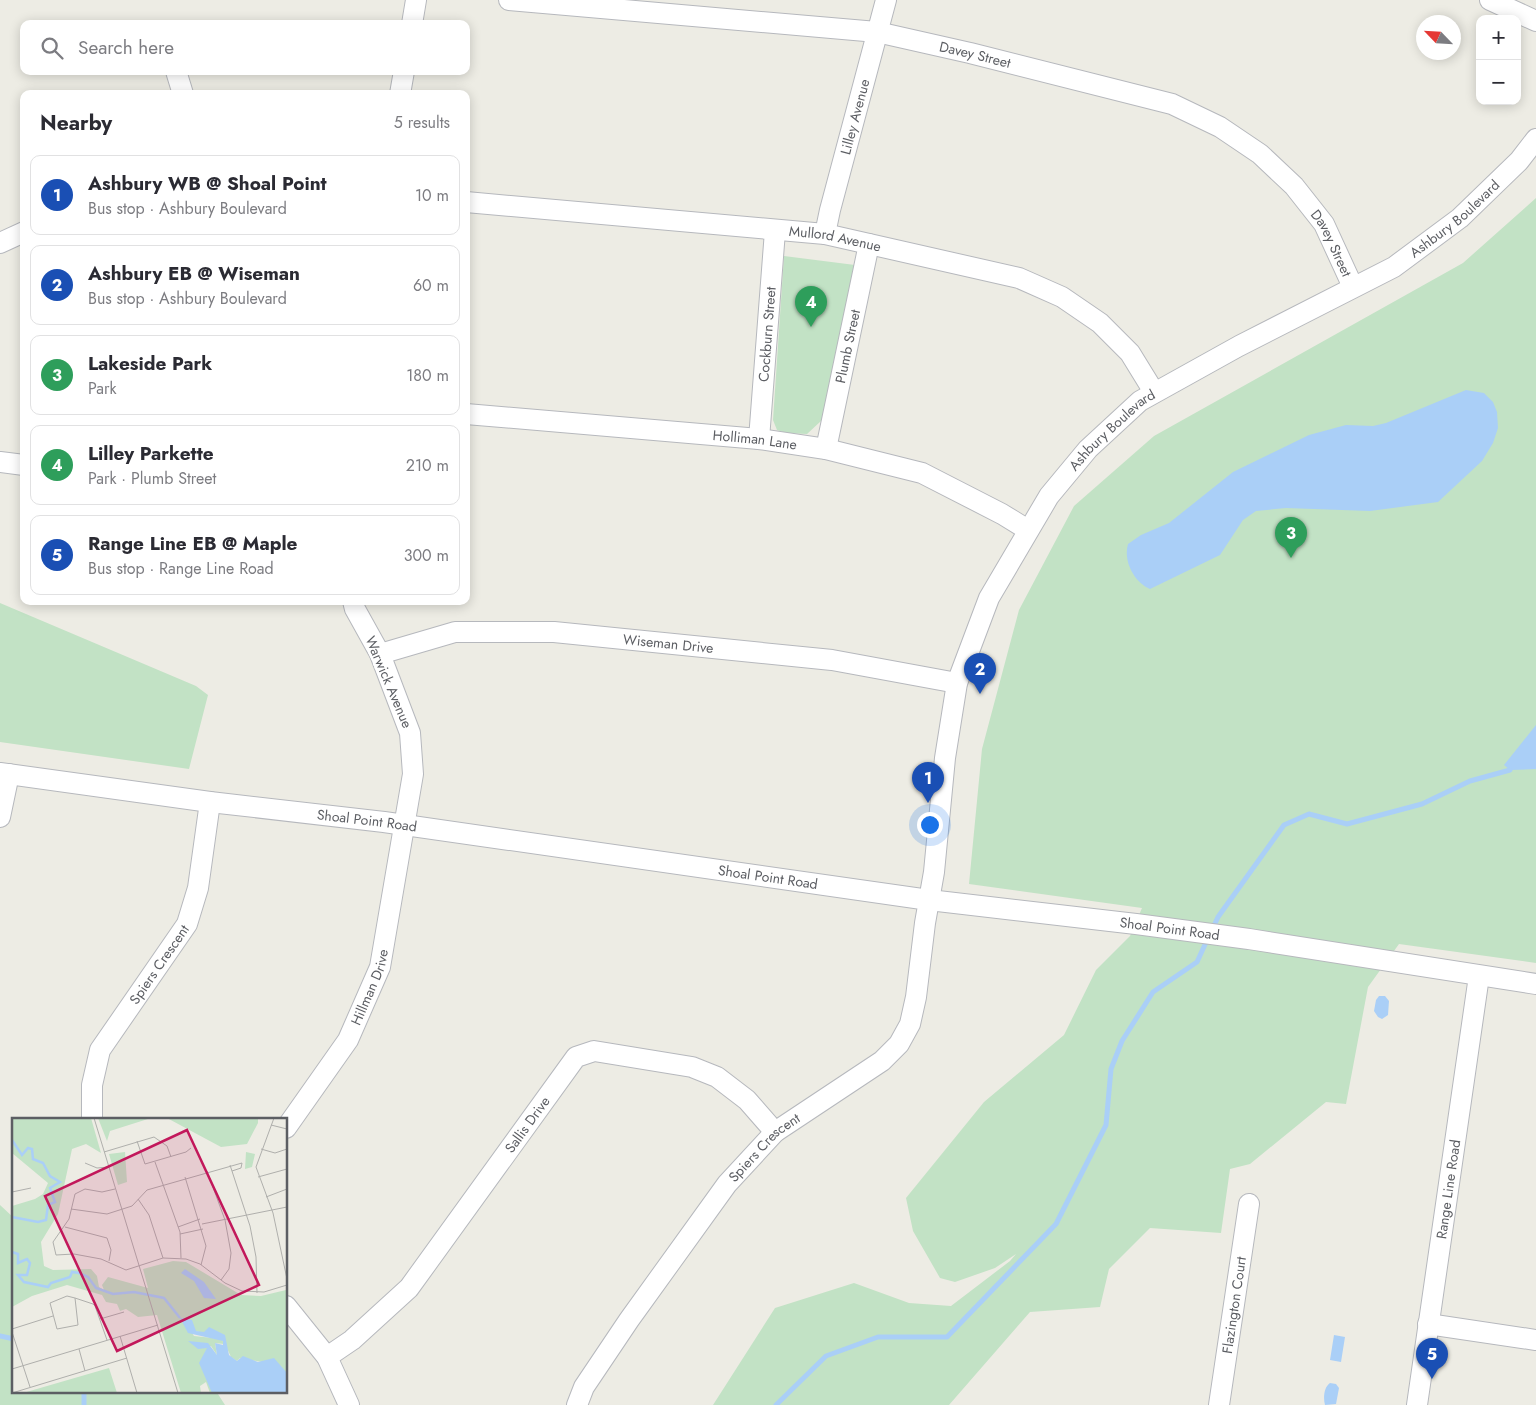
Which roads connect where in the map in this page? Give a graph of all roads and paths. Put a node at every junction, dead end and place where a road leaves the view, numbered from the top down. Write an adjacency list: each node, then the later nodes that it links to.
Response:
1 (416, 0): 5 (street)
2 (509, 0): 7 (street, Davey Street)
3 (886, 0): 7 (street, Lilley Avenue)
4 (1490, 0): 6 (street)
5 (413, 20)
6 (1536, 21)
7 (877, 32): 16 (street, Lilley Avenue); 19 (street, Davey Street)
8 (177, 75): 10 (street)
9 (403, 75): 11 (street)
10 (182, 90)
11 (401, 90)
12 (1536, 139): 19 (street, Ashbury Boulevard)
13 (470, 202): 14 (street, Mullord Avenue)
14 (775, 231): 16 (street, Mullord Avenue); 22 (street, Cockburn Street)
15 (20, 234): 17 (street)
16 (826, 234): 18 (street, Mullord Avenue)
17 (0, 243)
18 (869, 244): 20 (street, Mullord Avenue); 23 (street, Plumb Street)
19 (1353, 287): 20 (street, Ashbury Boulevard)
20 (1154, 392): 26 (street, Ashbury Boulevard)
21 (470, 414): 22 (street, Holliman Lane)
22 (759, 439): 23 (street, Holliman Lane)
23 (826, 449): 26 (street, Holliman Lane)
24 (0, 462): 25 (street)
25 (20, 464)
26 (1028, 530): 29 (street, Ashbury Boulevard)
27 (354, 605): 28 (street, Warwick Avenue)
28 (380, 654): 29 (street, Wiseman Drive); 33 (street, Warwick Avenue)
29 (957, 683): 34 (street, Ashbury Boulevard)
30 (5, 774): 31 (street, Shoal Point Road); 32 (street)
31 (210, 802): 33 (street, Shoal Point Road); 37 (street, Spiers Crescent)
32 (0, 816)
33 (404, 826): 34 (street, Shoal Point Road); 38 (street, Hillman Drive)
34 (929, 900): 35 (street, Shoal Point Road); 39 (street, Spiers Crescent)
35 (1479, 976): 36 (street, Shoal Point Road); 42 (street, Range Line Road)
36 (1536, 984)
37 (92, 1118)
38 (288, 1125)
39 (775, 1132): 44 (street, Sallis Drive); 46 (street, Spiers Crescent)
40 (1249, 1204): 47 (street, Flazington Court)
41 (288, 1308): 44 (street)
42 (1428, 1324): 43 (street); 48 (street, Range Line Road)
43 (1536, 1340)
44 (327, 1357): 45 (street)
45 (349, 1405)
46 (577, 1405)
47 (1219, 1405)
48 (1417, 1405)

